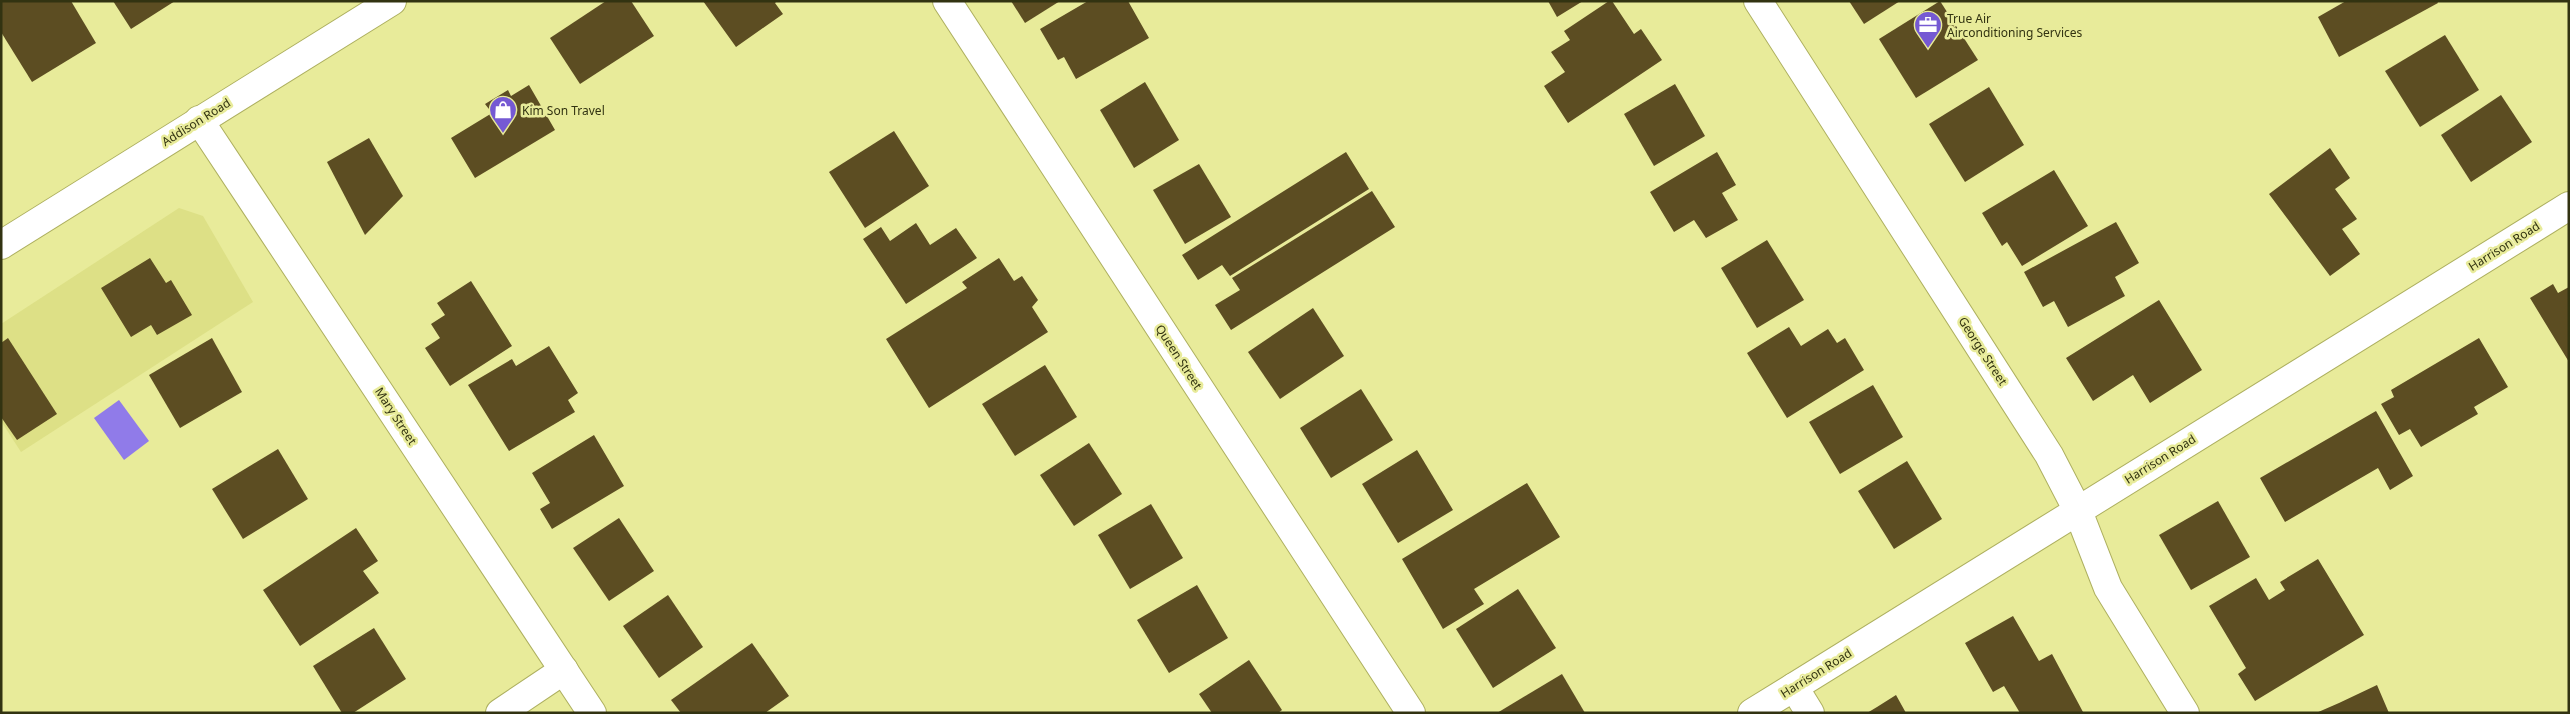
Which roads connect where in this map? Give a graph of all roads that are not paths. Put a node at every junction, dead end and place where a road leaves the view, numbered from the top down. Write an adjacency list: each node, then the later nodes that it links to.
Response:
1 (392, 1): 4 (street, Addison Road)
2 (947, 1): 12 (street, Queen Street)
3 (1758, 1): 7 (street, George Street)
4 (200, 120): 6 (street, Addison Road); 8 (street, Mary Street)
5 (2569, 206): 7 (street, Harrison Road)
6 (1, 245)
7 (2078, 511): 9 (street, Harrison Road); 15 (street, George Street)
8 (564, 670): 10 (street); 11 (street, Mary Street)
9 (1794, 687): 13 (street, Harrison Road); 14 (street)
10 (500, 713)
11 (592, 713)
12 (1411, 713)
13 (1752, 713)
14 (1810, 713)
15 (2185, 713)

